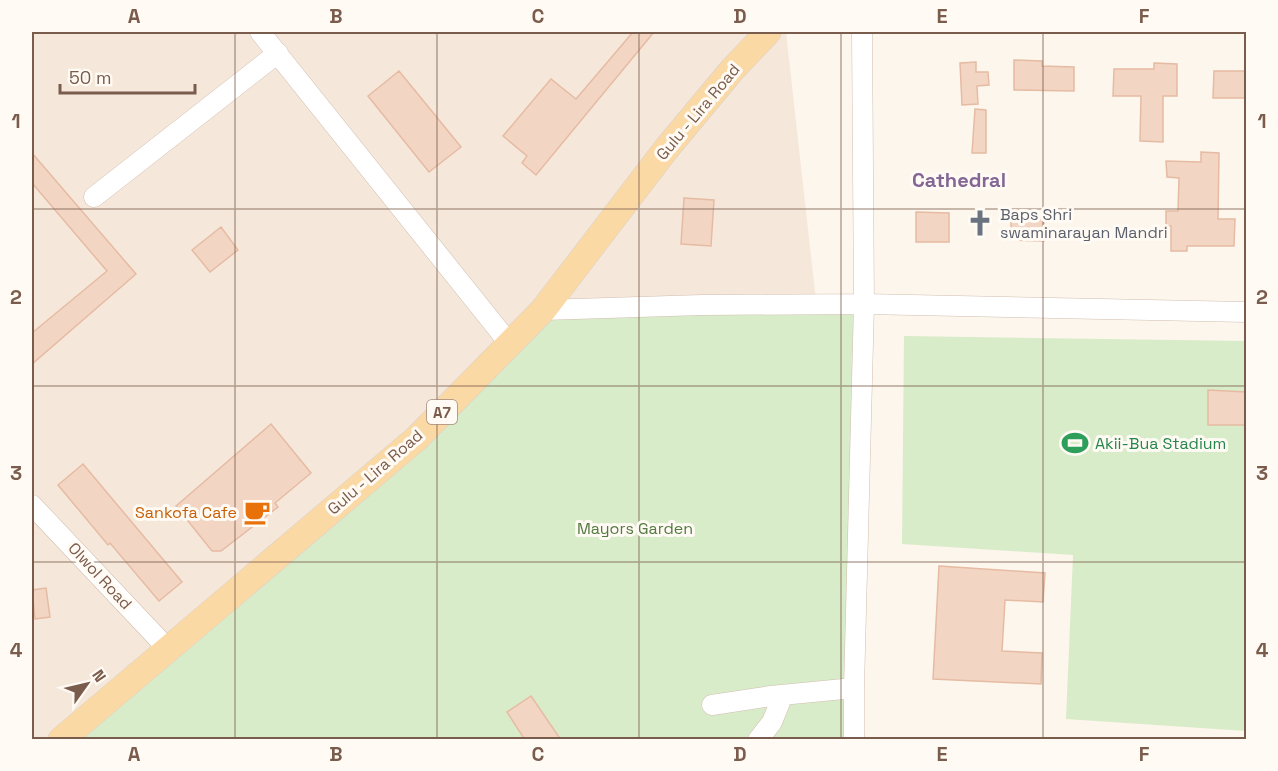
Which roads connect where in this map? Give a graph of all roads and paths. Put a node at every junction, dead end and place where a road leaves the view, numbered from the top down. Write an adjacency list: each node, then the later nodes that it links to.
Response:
1 (260, 32): 4 (street)
2 (768, 32): 7 (main road, Gulu - Lira Road / A7)
3 (862, 32): 6 (street)
4 (278, 53): 5 (street); 9 (street)
5 (94, 197)
6 (864, 304): 7 (street); 8 (street); 12 (street)
7 (543, 310): 9 (main road, Gulu - Lira Road / A7)
8 (1246, 312)
9 (509, 343): 11 (main road, Gulu - Lira Road / A7)
10 (32, 505): 11 (street, Olwol Road)
11 (167, 648): 15 (main road, Gulu - Lira Road / A7)
12 (854, 688): 13 (street); 17 (street)
13 (783, 695): 14 (street); 16 (street)
14 (712, 705)
15 (61, 740)
16 (758, 740)
17 (854, 740)

